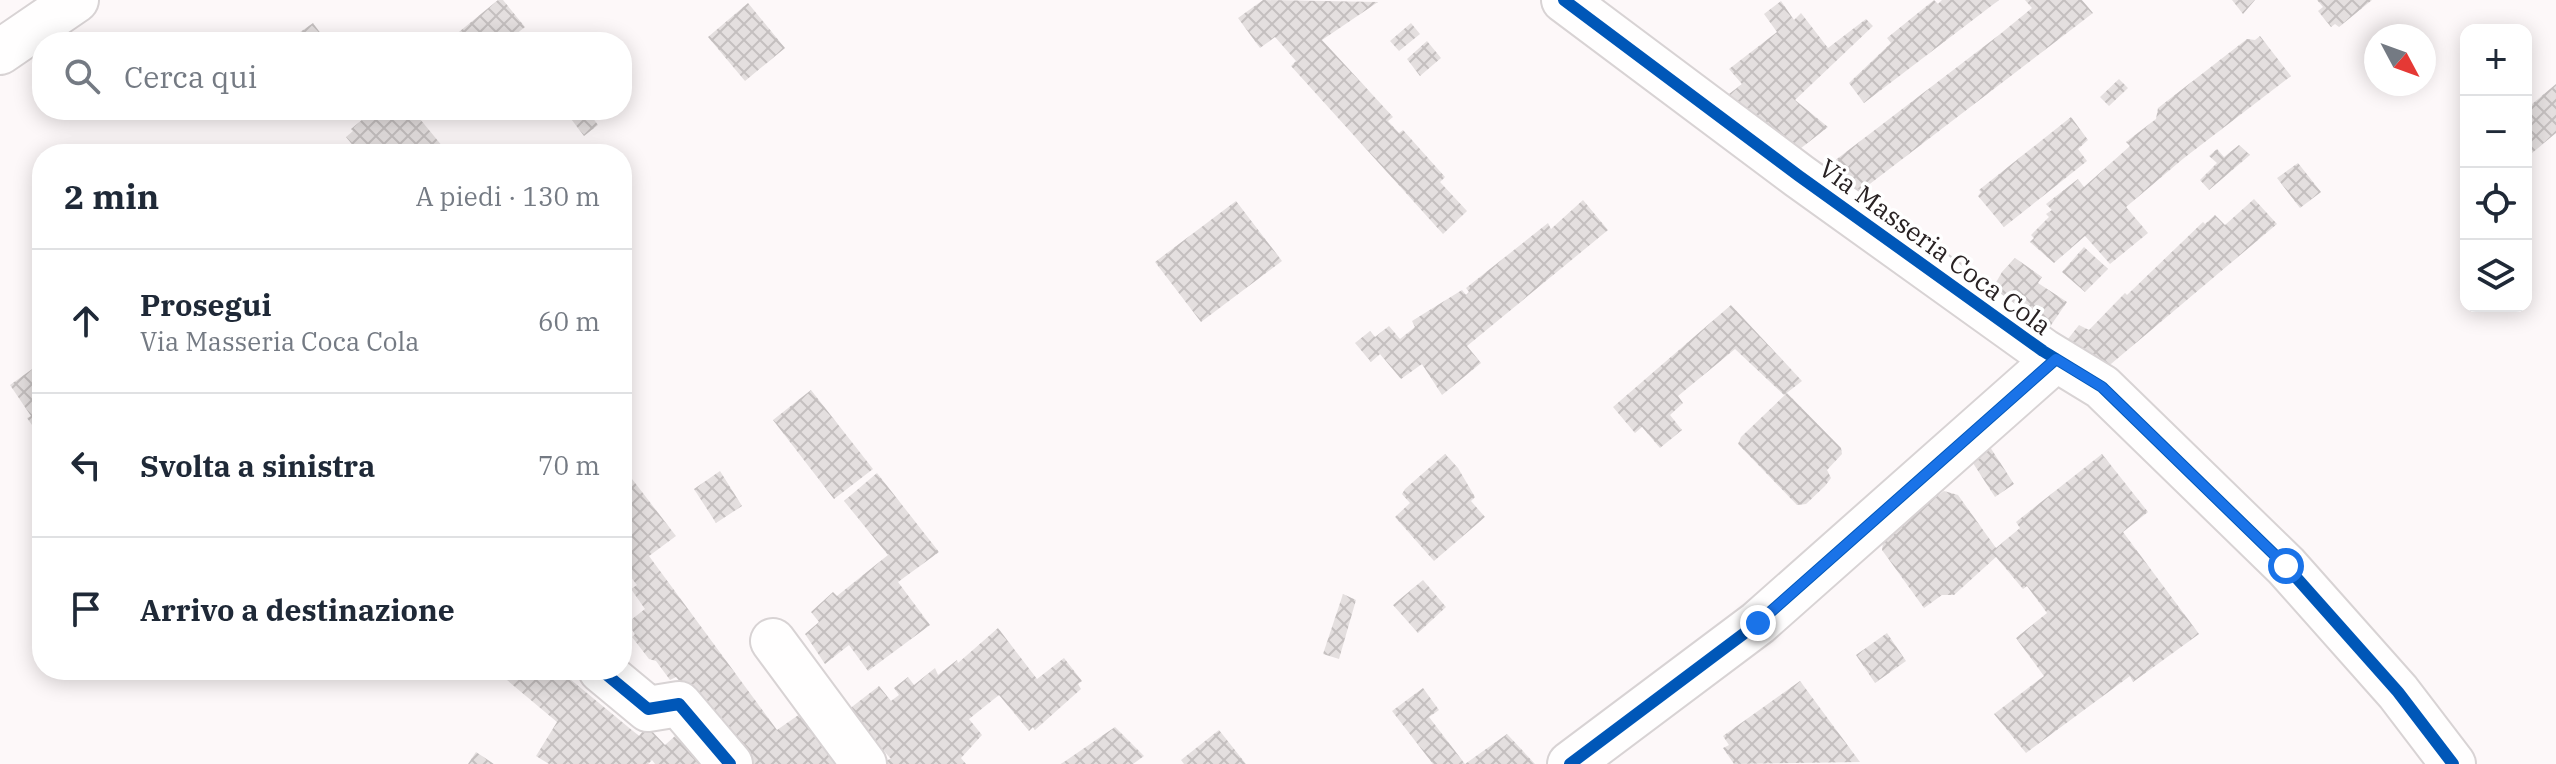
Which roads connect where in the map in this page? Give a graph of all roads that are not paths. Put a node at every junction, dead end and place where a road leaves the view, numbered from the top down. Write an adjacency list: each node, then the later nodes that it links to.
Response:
1 (76, 0): 3 (street)
2 (1564, 0): 4 (street, Via Masseria Coca Cola)
3 (0, 52)
4 (2056, 359): 9 (street); 10 (street, Via Masseria Coca Cola)
5 (773, 641): 8 (street)
6 (613, 680): 7 (street)
7 (730, 764)
8 (864, 764)
9 (1570, 764)
10 (2453, 764)

